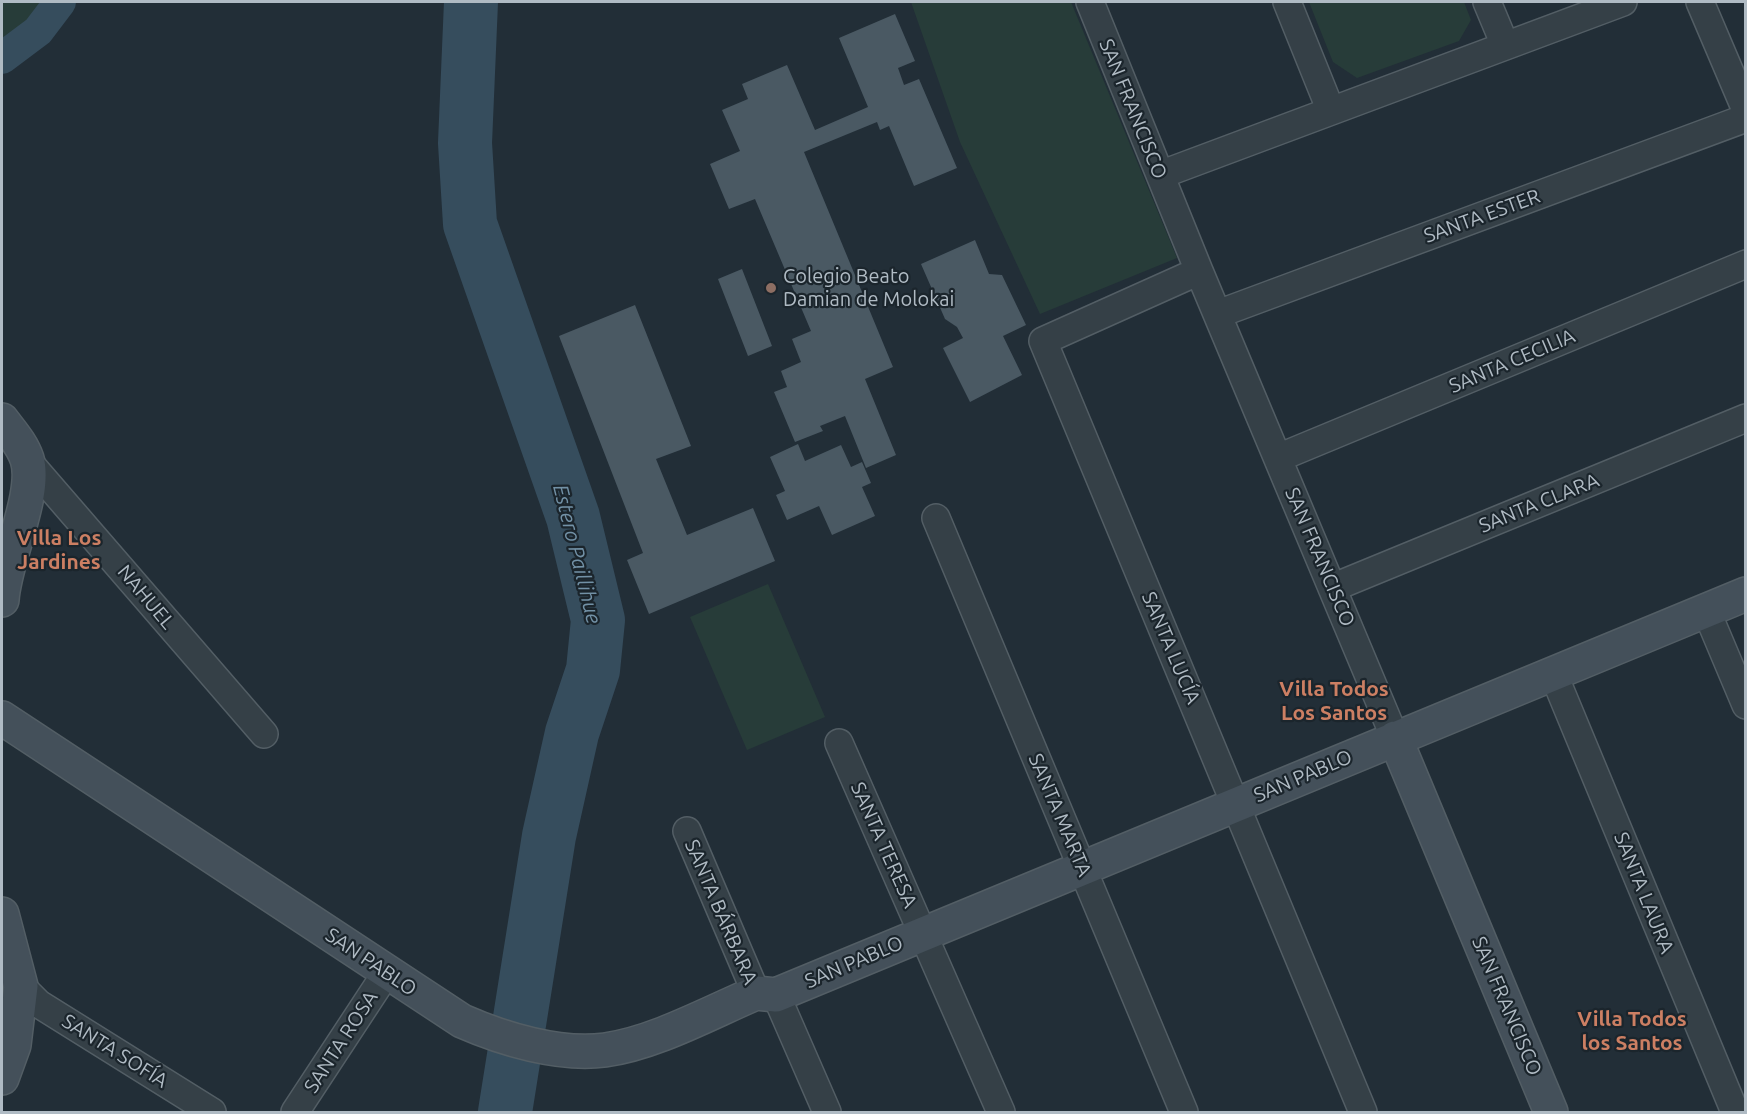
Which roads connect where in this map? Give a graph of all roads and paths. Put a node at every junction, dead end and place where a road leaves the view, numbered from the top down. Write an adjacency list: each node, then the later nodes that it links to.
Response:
1 (1090, 2): 10 (street, SAN FRANCISCO)
2 (1287, 2): 8 (street)
3 (1487, 2): 6 (street)
4 (1623, 2): 6 (street)
5 (1700, 2): 7 (street)
6 (1505, 45): 8 (street)
7 (1746, 110)
8 (1331, 111): 10 (street)
9 (1746, 118): 13 (street, SANTA ESTER)
10 (1160, 175): 12 (street, SAN FRANCISCO)
11 (1746, 264): 16 (street, SANTA CECILIA)
12 (1199, 271): 13 (street, SAN FRANCISCO); 30 (street, SANTA LUCÍA)
13 (1218, 314): 16 (street, SAN FRANCISCO)
14 (1746, 418): 19 (street, SANTA CLARA)
15 (2, 420): 17 (street)
16 (1278, 458): 19 (street, SAN FRANCISCO)
17 (27, 460): 20 (street); 27 (street, NAHUEL)
18 (936, 518): 32 (street, SANTA MARTA)
19 (1332, 588): 28 (street, SAN FRANCISCO)
20 (2, 591): 22 (street)
21 (1746, 594): 23 (street, SAN PABLO)
22 (2, 600)
23 (1706, 610): 24 (street, SAN PABLO); 25 (street)
24 (1553, 673): 28 (street, SAN PABLO); 46 (street, SANTA LAURA)
25 (1746, 705)
26 (2, 718): 35 (street, SAN PABLO)
27 (264, 734)
28 (1395, 738): 30 (street, SAN PABLO); 45 (street, SAN FRANCISCO)
29 (838, 743): 34 (street, SANTA TERESA)
30 (1236, 804): 32 (street, SAN PABLO); 44 (street, SANTA LUCÍA)
31 (687, 831): 37 (street, SANTA BÁRBARA)
32 (1082, 867): 34 (street, SAN PABLO); 43 (street, SANTA MARTA)
33 (2, 914): 36 (street)
34 (922, 934): 37 (street, SAN PABLO); 42 (street, SANTA TERESA)
35 (387, 972): 37 (street, SAN PABLO); 40 (street, SANTA ROSA)
36 (21, 987): 38 (street); 39 (street, SANTA SOFÍA)
37 (766, 994): 41 (street, SANTA BÁRBARA)
38 (2, 1078)
39 (212, 1113)
40 (295, 1113)
41 (827, 1113)
42 (1001, 1113)
43 (1184, 1113)
44 (1363, 1113)
45 (1551, 1113)
46 (1735, 1113)

